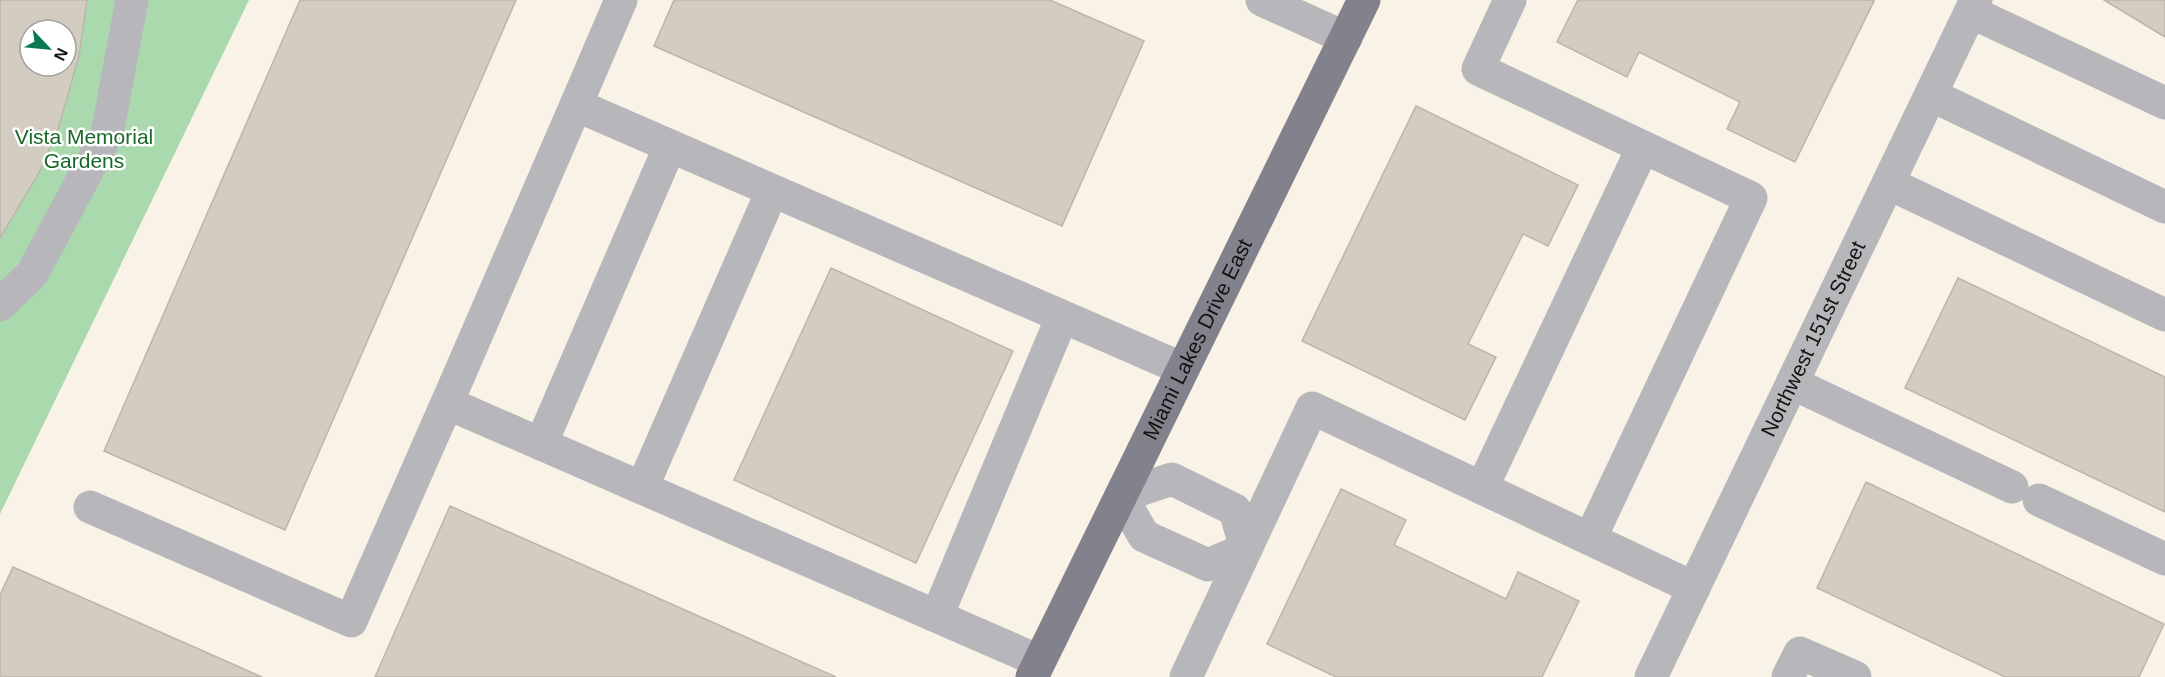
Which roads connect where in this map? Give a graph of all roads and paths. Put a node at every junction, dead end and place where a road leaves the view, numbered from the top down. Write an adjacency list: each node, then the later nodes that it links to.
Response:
1 (132, 0): 16 (street)
2 (621, 0): 10 (street)
3 (1262, 0): 7 (street)
4 (1364, 0): 7 (main road, Miami Lakes Drive East)
5 (1510, 0): 12 (street)
6 (1973, 6): 8 (street, Northwest 151st Street); 9 (street)
7 (1346, 38): 19 (main road, Miami Lakes Drive East)
8 (1931, 95): 13 (street, Northwest 151st Street); 15 (street)
9 (2165, 103)
10 (576, 105): 11 (street); 21 (street)
11 (670, 146): 14 (street); 22 (street)
12 (1643, 147): 24 (street); 27 (street)
13 (1888, 183): 17 (street); 20 (street, Northwest 151st Street)
14 (772, 190): 18 (street); 23 (street)
15 (2165, 207)
16 (0, 305)
17 (2165, 315)
18 (1062, 317): 19 (street); 31 (street)
19 (1183, 369): 25 (main road, Miami Lakes Drive East)
20 (1792, 383): 29 (street); 30 (street, Northwest 151st Street)
21 (447, 403): 22 (street); 26 (street)
22 (541, 444): 23 (street)
23 (642, 488): 31 (street)
24 (1482, 488): 27 (street); 28 (street)
25 (1120, 496): 28 (street); 28 (street); 32 (main road, Miami Lakes Drive East)
26 (90, 507)
27 (1590, 539): 30 (street)
28 (1246, 549): 33 (street)
29 (2165, 559)
30 (1694, 588): 34 (street, Northwest 151st Street)
31 (938, 616): 32 (street)
32 (1036, 669)
33 (1185, 677)
34 (1651, 677)
35 (1788, 677): 36 (street)
36 (1855, 677)

